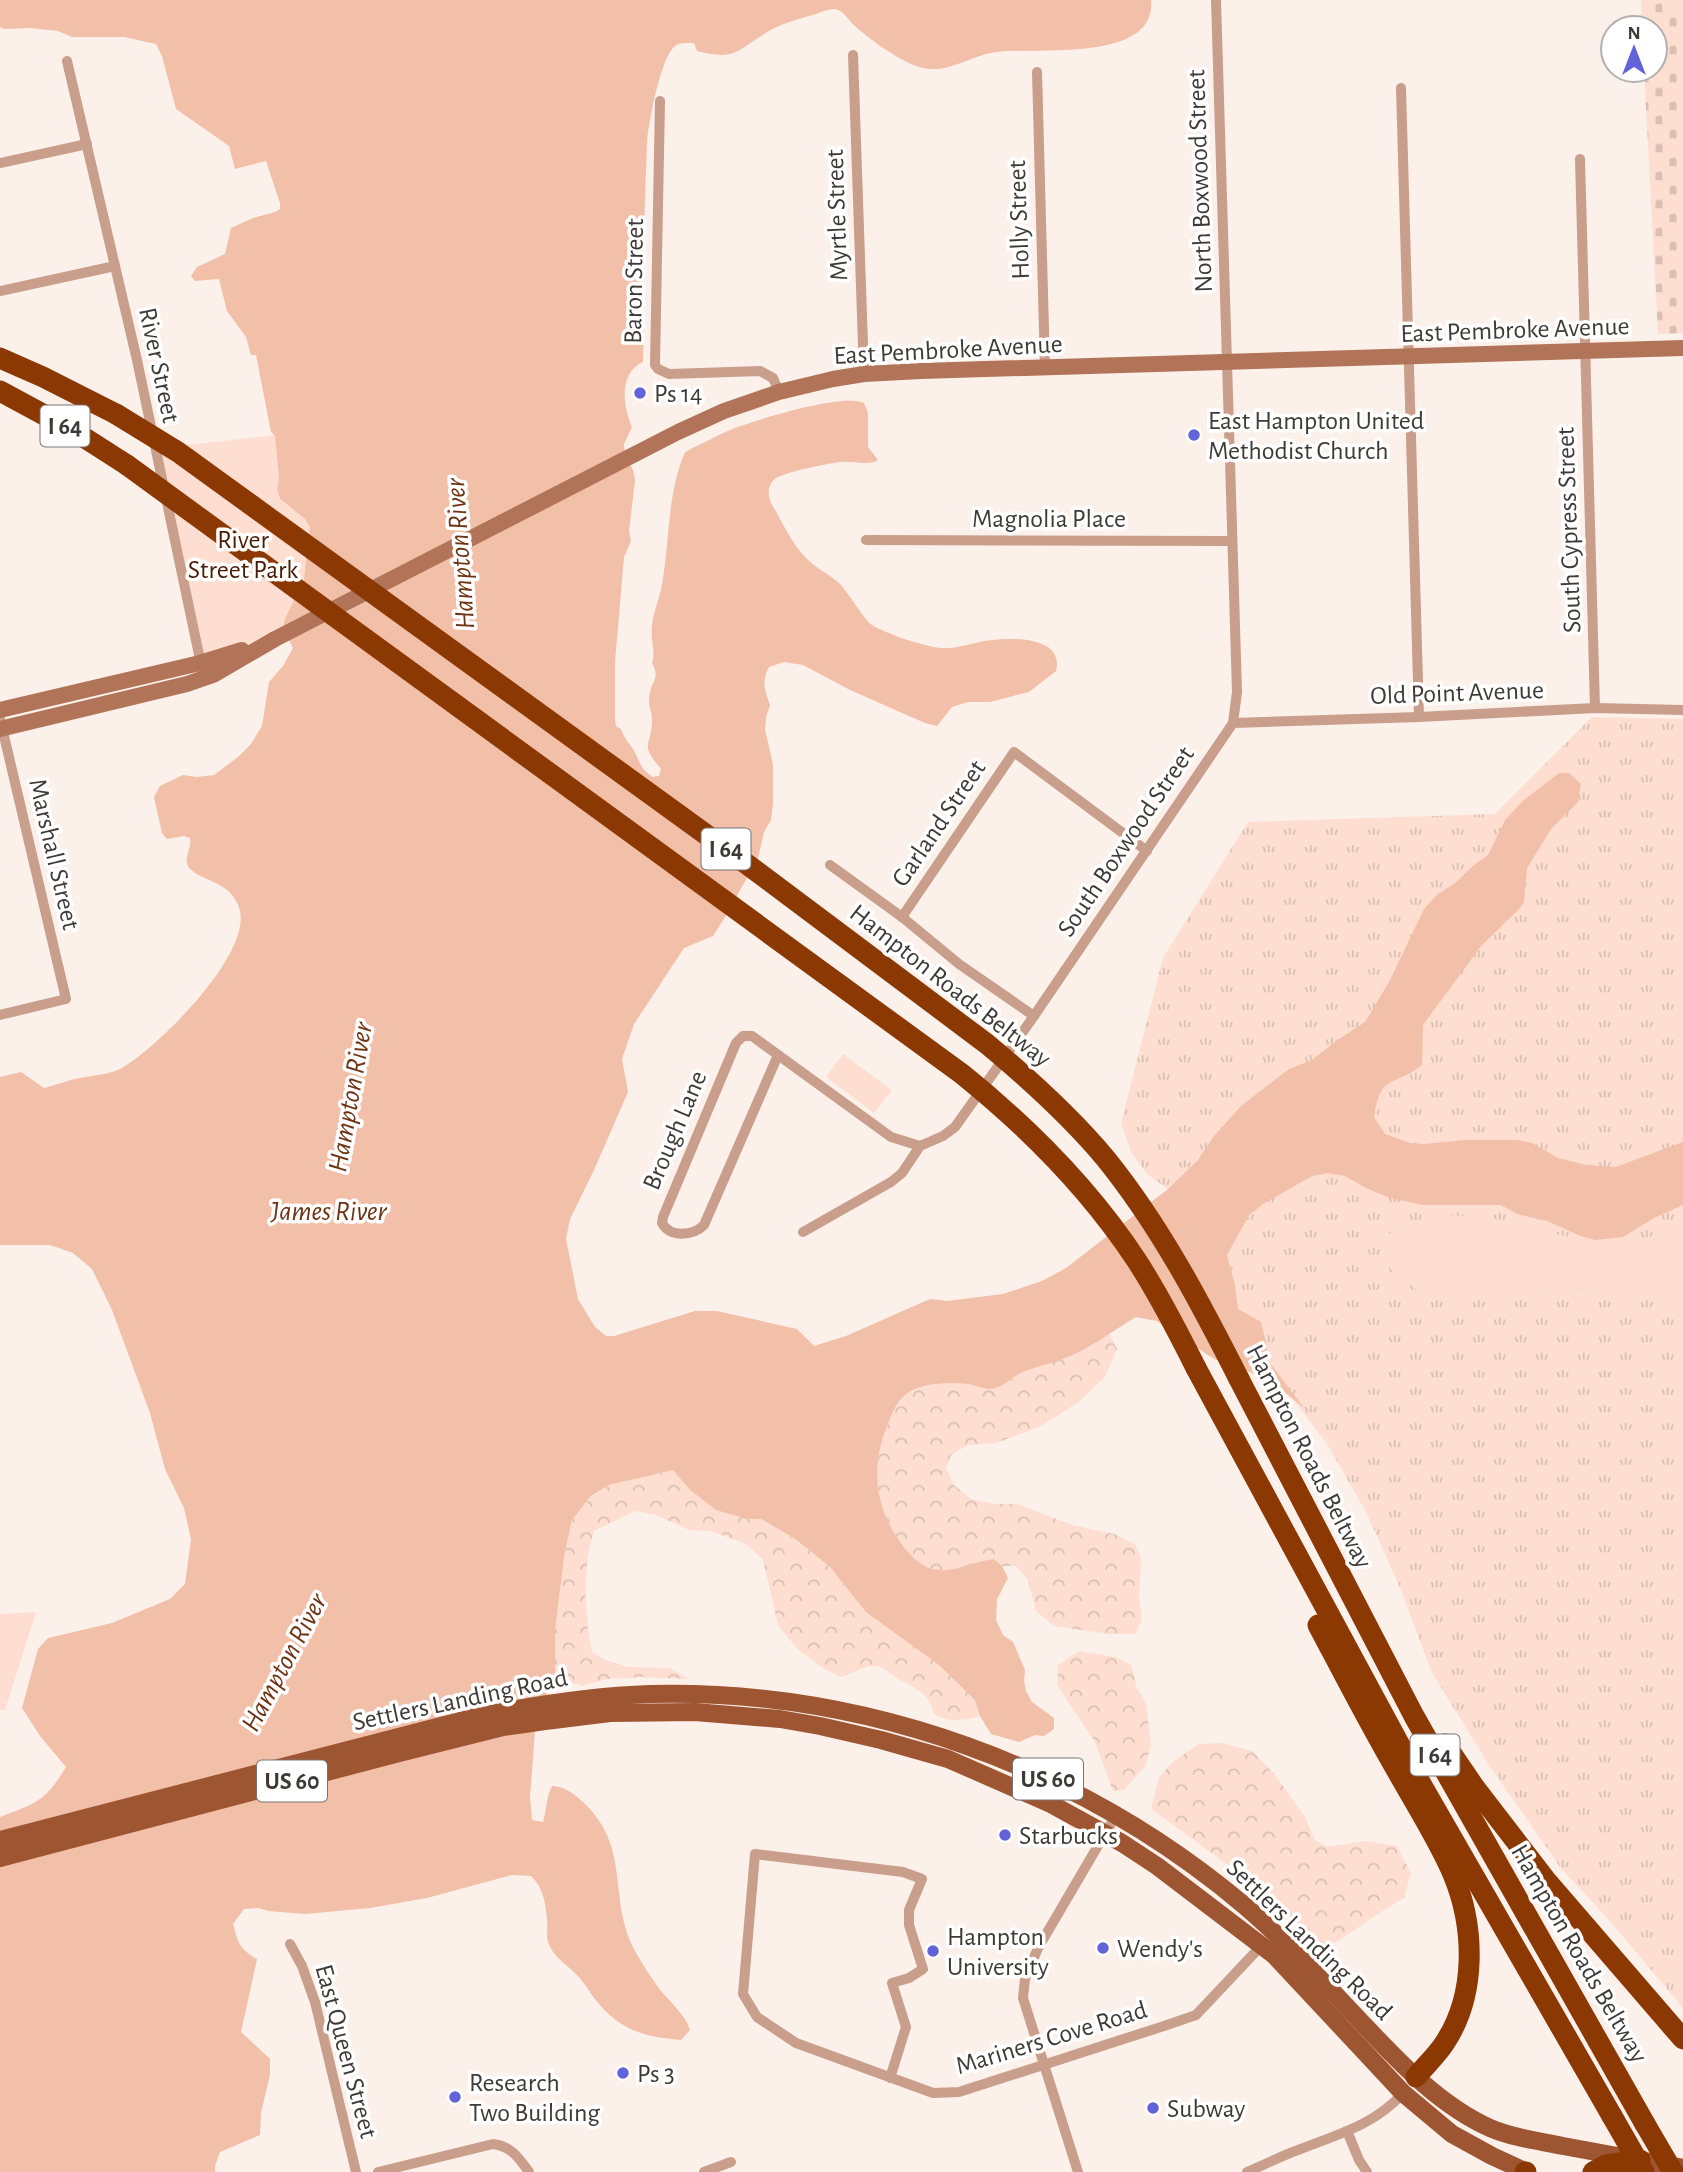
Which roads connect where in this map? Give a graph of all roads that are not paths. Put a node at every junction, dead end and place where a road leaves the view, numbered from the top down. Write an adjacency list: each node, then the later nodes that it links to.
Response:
1 (1216, 0): 16 (street, North Boxwood Street)
2 (853, 55): 18 (street, Myrtle Street)
3 (68, 61): 7 (street, River Street)
4 (1037, 72): 17 (street, Holly Street)
5 (1401, 88): 14 (street)
6 (660, 101): 20 (street, Baron Street)
7 (87, 144): 9 (street); 10 (street, River Street)
8 (1580, 159): 13 (street, South Cypress Street)
9 (0, 163)
10 (115, 265): 11 (street); 23 (street, River Street)
11 (0, 291)
12 (1683, 348): 13 (main road, East Pembroke Avenue)
13 (1586, 351): 14 (main road, East Pembroke Avenue); 24 (street, South Cypress Street)
14 (1409, 356): 16 (main road, East Pembroke Avenue); 27 (street)
15 (0, 358): 39 (highway, Hampton Roads Beltway / I 64, bridge)
16 (1228, 362): 17 (main road, East Pembroke Avenue); 22 (street, South Boxwood Street)
17 (1045, 367): 18 (main road, East Pembroke Avenue)
18 (864, 374): 20 (main road, East Pembroke Avenue)
19 (0, 391): 38 (highway, Hampton Roads Beltway / I 64, bridge)
20 (779, 392): 23 (main road, East Pembroke Avenue, bridge)
21 (866, 540): 22 (street, Magnolia Place)
22 (1232, 541): 28 (street, South Boxwood Street)
23 (202, 671): 26 (main road, East Pembroke Avenue); 29 (main road, East Pembroke Avenue)
24 (1595, 708): 25 (street, Old Point Avenue); 27 (street, Old Point Avenue)
25 (1683, 709)
26 (0, 710)
27 (1419, 717): 28 (street, Old Point Avenue)
28 (1233, 723): 30 (street, South Boxwood Street)
29 (1, 725): 33 (street, Marshall Street)
30 (1147, 851): 32 (street, Garland Street); 34 (street, South Boxwood Street)
31 (830, 865): 32 (street)
32 (902, 917): 34 (street)
33 (0, 1015)
34 (1034, 1016): 36 (street, South Boxwood Street)
35 (778, 1055): 35 (street, Brough Lane); 36 (street, Brough Lane)
36 (920, 1146): 37 (street, South Boxwood Street)
37 (803, 1232)
38 (1266, 1497): 50 (highway); 53 (highway, Hampton Roads Beltway / I 64, bridge)
39 (1344, 1584): 47 (highway); 64 (highway, Hampton Roads Beltway / I 64, bridge)
40 (586, 1707): 41 (main road, Settlers Landing Road / US 60); 42 (main road, Settlers Landing Road / US 60); 43 (main road, Settlers Landing Road / US 60); 44 (main road, Settlers Landing Road / US 60)
41 (1116, 1815): 42 (street); 50 (main road, Settlers Landing Road / US 60)
42 (1105, 1833): 46 (main road, Settlers Landing Road / US 60); 48 (street)
43 (0, 1840)
44 (0, 1858)
45 (290, 1944): 55 (street, East Queen Street)
46 (1262, 1945): 48 (street, Mariners Cove Road); 50 (main road, Settlers Landing Road / US 60)
47 (1683, 2039)
48 (1043, 2065): 49 (street, Mariners Cove Road); 59 (street)
49 (890, 2078): 49 (street, Mariners Cove Road)
50 (1410, 2085): 51 (street); 53 (main road, Settlers Landing Road / US 60); 62 (main road, Settlers Landing Road / US 60)
51 (1347, 2131): 60 (street); 61 (street)
52 (731, 2162): 58 (street)
53 (1642, 2166): 54 (main road, Settlers Landing Road / US 60); 63 (highway)
54 (1683, 2168)
55 (356, 2172)
56 (379, 2172): 57 (street)
57 (529, 2172)
58 (704, 2172)
59 (1078, 2172)
60 (1247, 2172)
61 (1367, 2172)
62 (1526, 2172)
63 (1593, 2172)
64 (1673, 2172)

